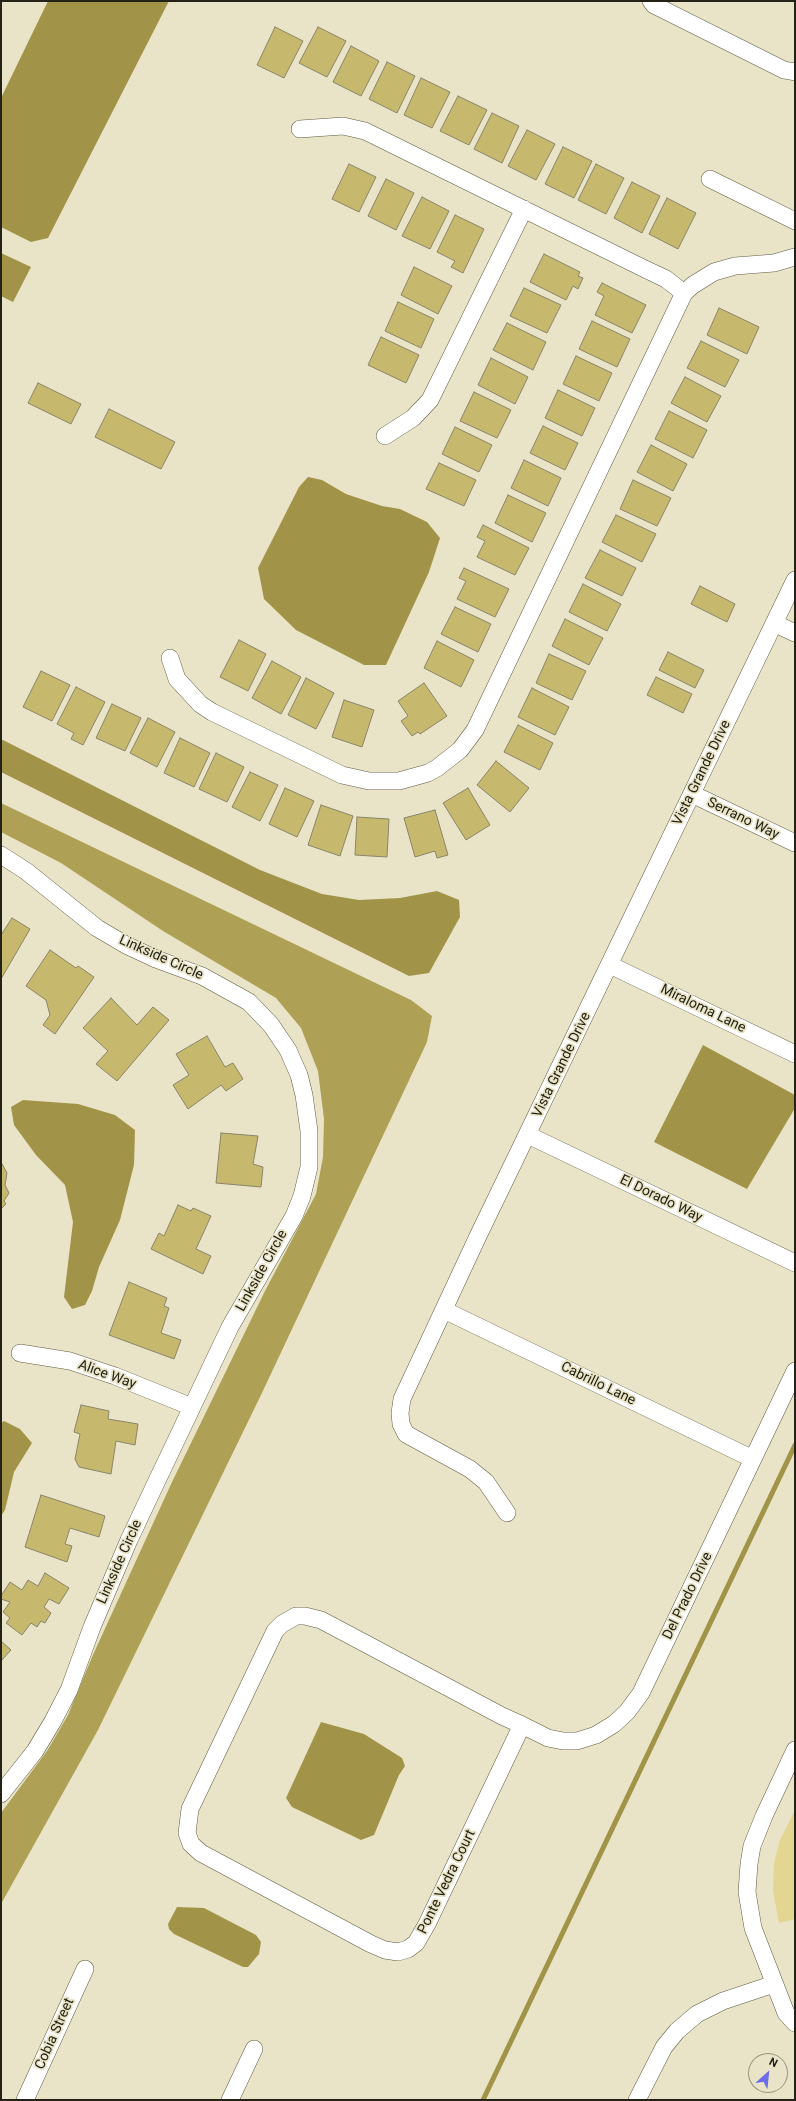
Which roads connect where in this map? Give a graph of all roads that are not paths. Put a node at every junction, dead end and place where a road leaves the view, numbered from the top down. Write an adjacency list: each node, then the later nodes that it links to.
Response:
1 (651, 1): 2 (street)
2 (795, 72)
3 (300, 129): 5 (street)
4 (710, 179): 6 (street)
5 (524, 209): 8 (street); 9 (street)
6 (795, 221)
7 (795, 257): 8 (street)
8 (684, 293): 13 (street)
9 (385, 436)
10 (795, 580): 11 (street, Vista Grande Drive)
11 (774, 623): 12 (street); 14 (street, Vista Grande Drive)
12 (795, 633)
13 (170, 658)
14 (692, 794): 15 (street, Serrano Way); 17 (street, Vista Grande Drive)
15 (795, 844)
16 (1, 855): 24 (street, Linkside Circle)
17 (610, 965): 18 (street, Miraloma Lane); 19 (street, Vista Grande Drive)
18 (795, 1054)
19 (528, 1135): 20 (street, El Dorado Way); 21 (street, Vista Grande Drive)
20 (795, 1263)
21 (444, 1310): 25 (street, Cabrillo Lane); 26 (street, Vista Grande Drive)
22 (20, 1353): 24 (street, Alice Way)
23 (795, 1371): 25 (street, Del Prado Drive)
24 (192, 1407): 29 (street, Linkside Circle)
25 (753, 1459): 27 (street, Del Prado Drive)
26 (507, 1513)
27 (522, 1725): 27 (street, Ponte Vedra Court)
28 (795, 1750): 31 (street)
29 (1, 1794)
30 (84, 1969): 34 (street, Cobia Street)
31 (774, 1984): 32 (street); 36 (street)
32 (795, 2023)
33 (254, 2049): 35 (street)
34 (25, 2100)
35 (230, 2100)
36 (637, 2100)

